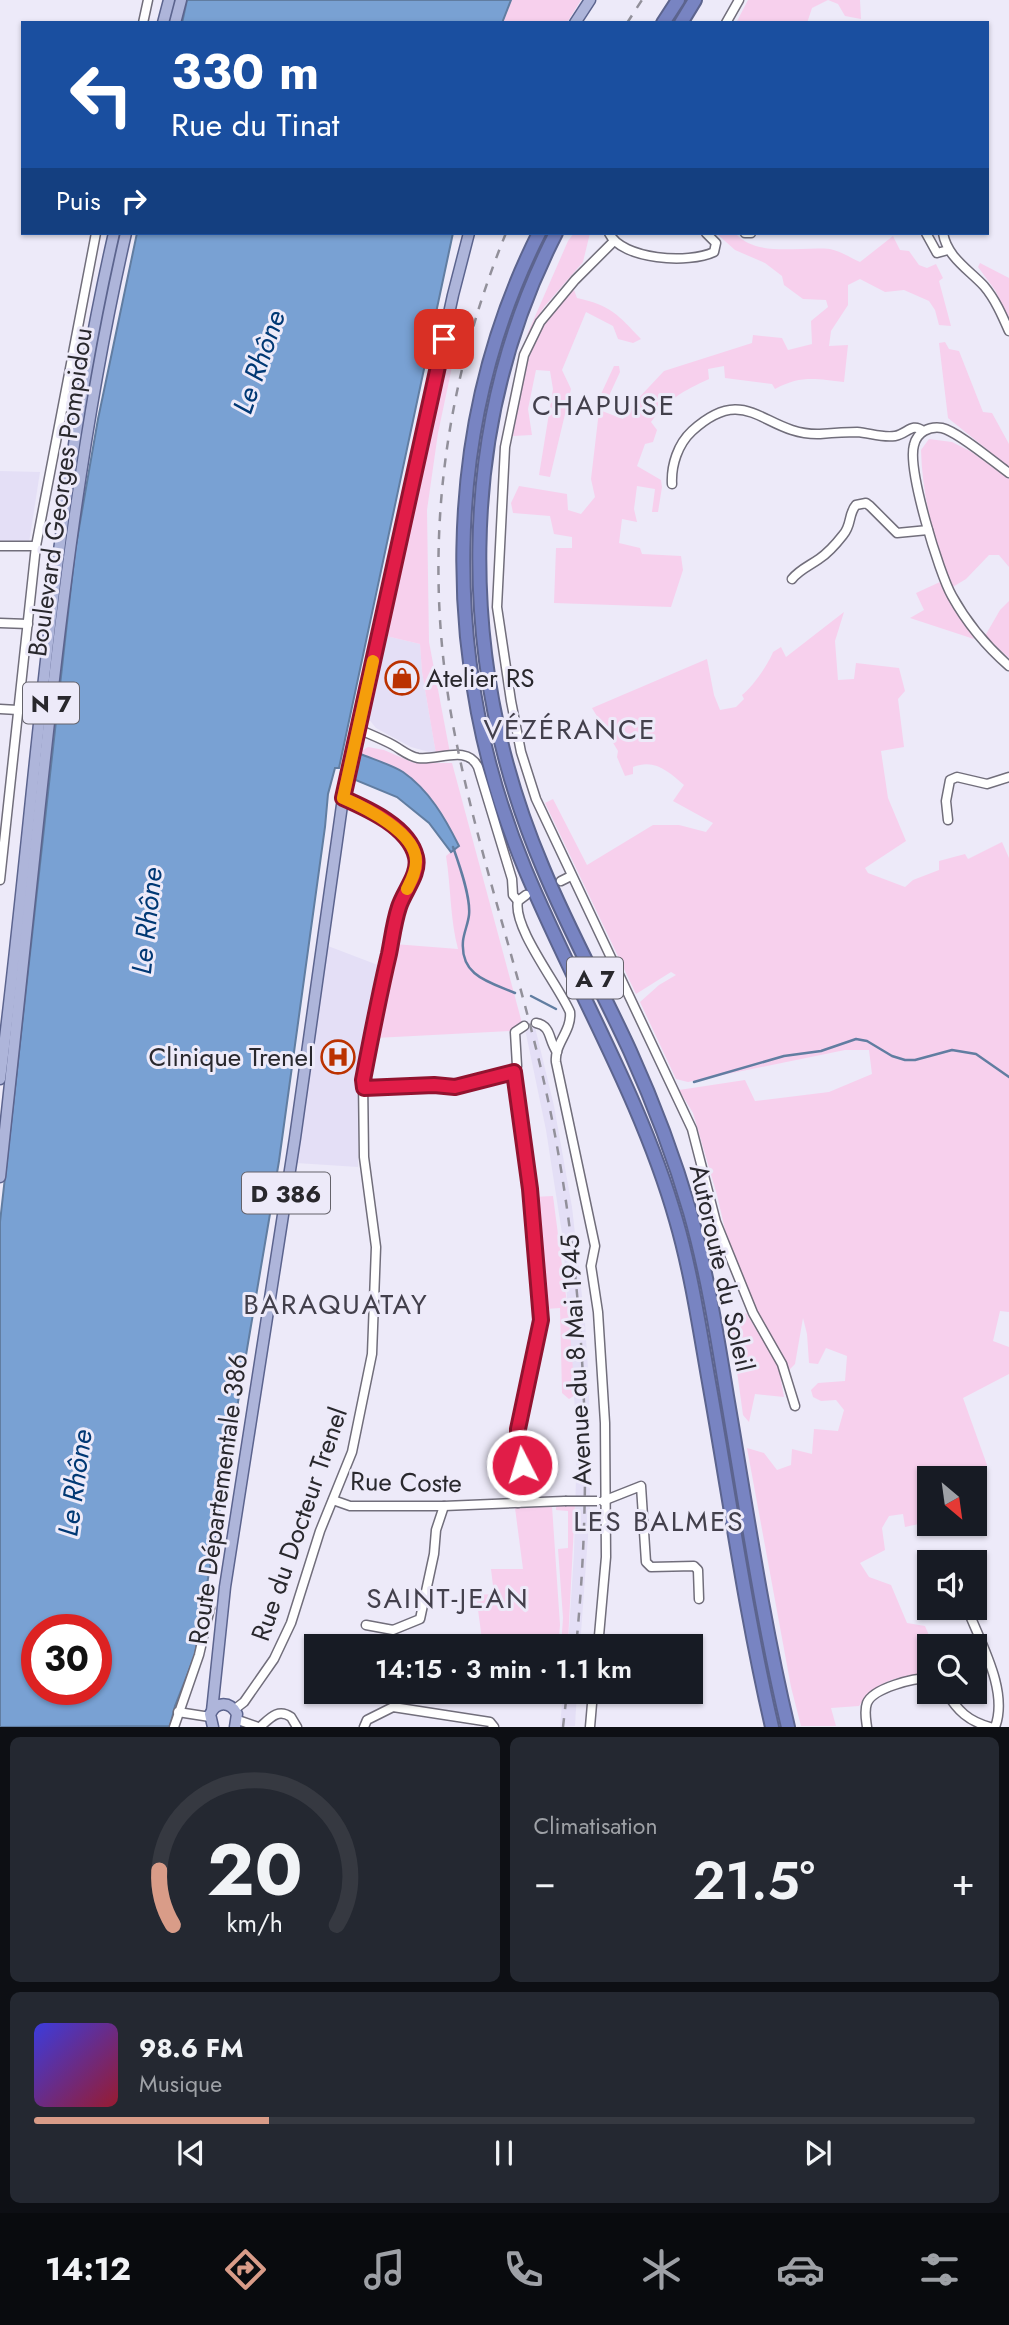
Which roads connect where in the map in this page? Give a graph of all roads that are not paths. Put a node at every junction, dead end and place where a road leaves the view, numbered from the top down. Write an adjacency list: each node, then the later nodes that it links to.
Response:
1 (148, 0): 8 (street)
2 (169, 0): 9 (main road)
3 (181, 0): 10 (main road)
4 (590, 0): 11 (main road)
5 (678, 0): 12 (highway)
6 (695, 0): 13 (highway)
7 (739, 0): 14 (street)
8 (143, 21)
9 (164, 21)
10 (176, 21)
11 (576, 21)
12 (664, 21)
13 (682, 21)
14 (727, 21)
15 (96, 235): 33 (street)
16 (114, 235): 53 (main road, Boulevard Georges Pompidou / N 7)
17 (126, 235): 55 (main road, Boulevard Georges Pompidou / N 7)
18 (468, 235): 40 (main road, D 386)
19 (538, 235): 79 (highway, Autoroute du Soleil / A 7)
20 (555, 235): 80 (highway, Autoroute du Soleil / A 7)
21 (610, 235): 25 (street)
22 (709, 235): 25 (street)
23 (927, 235): 26 (street)
24 (944, 235): 26 (street)
25 (614, 241): 44 (street)
26 (948, 250): 27 (street)
27 (1009, 331)
28 (923, 431): 29 (street); 30 (street); 31 (street)
29 (1009, 473)
30 (672, 484)
31 (928, 530): 34 (street); 37 (street)
32 (0, 546): 33 (street)
33 (36, 546): 36 (street)
34 (792, 579)
35 (0, 623): 36 (street)
36 (28, 624): 39 (street)
37 (1009, 666)
38 (0, 709): 39 (street)
39 (18, 710): 45 (street)
40 (358, 729): 42 (main road, Route Départementale 386 / D 386); 48 (street)
41 (1009, 777): 43 (street)
42 (343, 798): 54 (street, Rue du Docteur Trenel); 66 (main road, Route Départementale 386 / D 386)
43 (948, 820)
44 (572, 876): 46 (street); 56 (street)
45 (0, 880)
46 (561, 881)
47 (526, 895): 48 (street)
48 (518, 901): 51 (street)
49 (536, 1023): 51 (street)
50 (524, 1026): 52 (street)
51 (556, 1052): 58 (street, Avenue du 8 Mai 1945)
52 (514, 1072): 54 (street); 59 (street)
53 (0, 1079)
54 (364, 1088): 57 (street, Rue du Docteur Trenel)
55 (0, 1177)
56 (795, 1406)
57 (333, 1500): 60 (street, Rue Coste); 71 (street, Rue du Docteur Trenel)
58 (601, 1501): 59 (street, Rue Coste, bridge); 61 (street); 65 (street, Avenue du 8 Mai 1945)
59 (518, 1503): 60 (street, Rue Coste)
60 (444, 1506): 64 (street)
61 (699, 1599)
62 (210, 1608): 70 (street)
63 (972, 1620): 82 (street)
64 (366, 1625)
65 (599, 1634)
66 (215, 1679): 71 (main road, Route Départementale 386); 72 (main road, Route Départementale 386 / D 386)
67 (917, 1680): 81 (street)
68 (592, 1704): 78 (street)
69 (953, 1704): 82 (street)
70 (178, 1712): 72 (street); 74 (street)
71 (233, 1715): 72 (main road); 75 (street)
72 (211, 1721)
73 (492, 1724): 77 (street)
74 (174, 1727)
75 (259, 1727): 76 (street)
76 (297, 1727)
77 (364, 1727)
78 (590, 1727)
79 (772, 1727)
80 (788, 1727)
81 (867, 1727)
82 (993, 1727)

